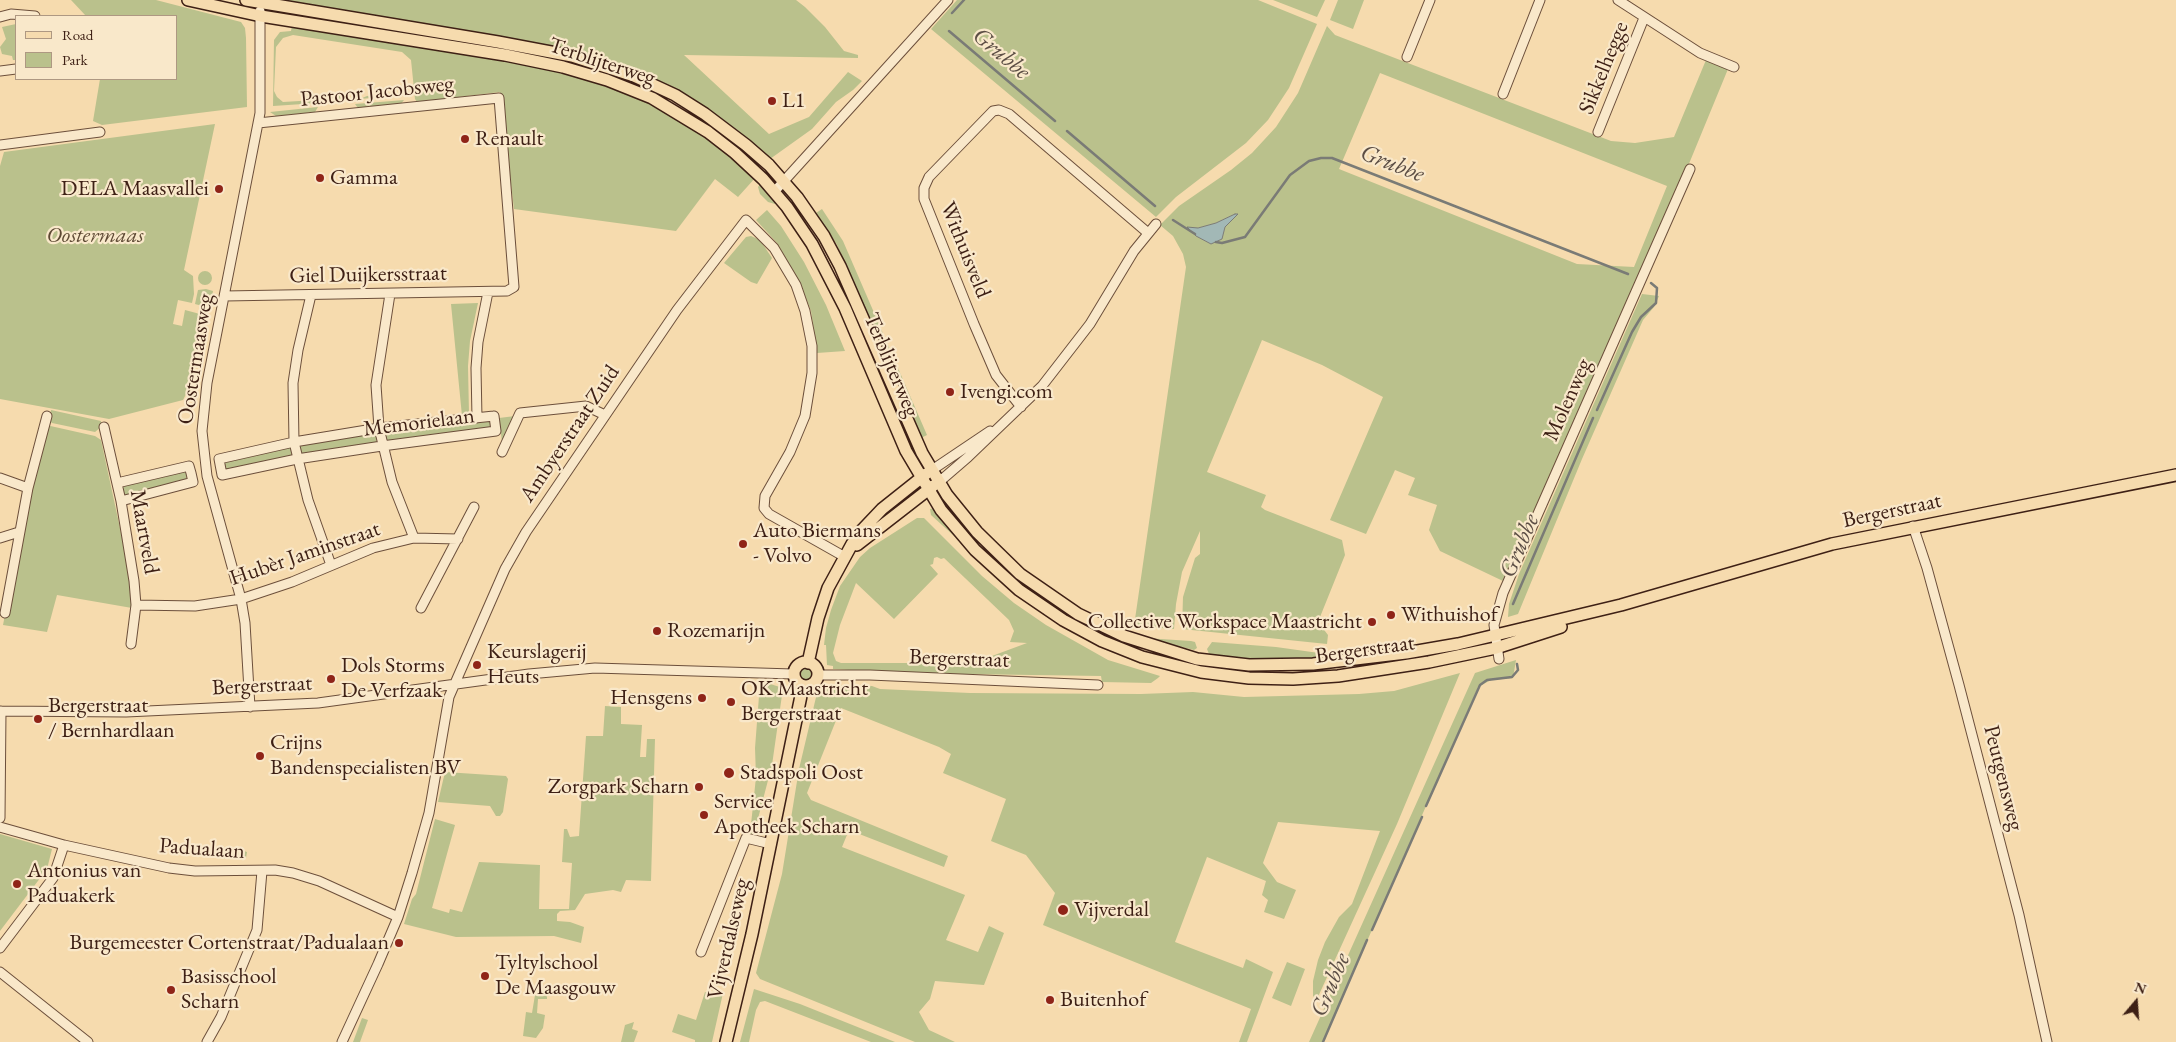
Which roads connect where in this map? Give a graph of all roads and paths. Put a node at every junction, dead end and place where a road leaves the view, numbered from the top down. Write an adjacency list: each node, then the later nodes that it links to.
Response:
1 (188, 0): 9 (main road, Terblijterweg)
2 (246, 0): 7 (main road, Terblijterweg)
3 (948, 0): 22 (street)
4 (1430, 0): 12 (street)
5 (1540, 0): 16 (street)
6 (1618, 0): 11 (street)
7 (260, 1): 9 (street, Oostermaasweg); 22 (main road, Terblijterweg)
8 (23, 15): 10 (street)
9 (261, 16): 17 (street, Oostermaasweg); 23 (main road, Terblijterweg)
10 (0, 17)
11 (1644, 18): 13 (street); 19 (street, Sikkelhegge)
12 (1407, 57)
13 (1734, 67)
14 (15, 69): 15 (street)
15 (0, 71)
16 (1503, 94)
17 (258, 123): 26 (street, Pastoor Jacobsweg); 30 (street, Oostermaasweg)
18 (100, 132): 20 (street)
19 (1598, 132)
20 (0, 145)
21 (1690, 169): 64 (street, Molenweg)
22 (783, 181): 23 (street); 42 (main road, Terblijterweg)
23 (774, 192): 45 (main road, Terblijterweg)
24 (1156, 224): 25 (street)
25 (1148, 233): 31 (street); 31 (street, Withuisveld)
26 (511, 290): 27 (street, Giel Duijkersstraat)
27 (488, 292): 28 (street, Giel Duijkersstraat); 34 (street)
28 (390, 294): 29 (street, Giel Duijkersstraat); 36 (street)
29 (311, 295): 30 (street, Giel Duijkersstraat); 38 (street)
30 (225, 296): 59 (street, Oostermaasweg)
31 (1021, 407): 37 (street)
32 (604, 415): 40 (street); 57 (street, Ambyerstraat Zuid); 71 (street, Ambyerstraat Zuid)
33 (47, 416): 48 (street)
34 (477, 418): 36 (street, Memorielaan); 39 (street, Memorielaan)
35 (104, 427): 47 (street, Maartveld)
36 (379, 428): 38 (street, Memorielaan); 39 (street)
37 (996, 428): 42 (street); 46 (street)
38 (294, 442): 41 (street); 41 (street, Memorielaan)
39 (382, 446): 41 (street, Memorielaan); 55 (street)
40 (502, 452)
41 (297, 460): 58 (street)
42 (932, 470): 45 (main road); 46 (main road, Terblijterweg)
43 (2176, 475): 52 (main road, Bergerstraat)
44 (0, 478): 48 (street)
45 (921, 478): 49 (main road, Terblijterweg); 57 (main road)
46 (939, 482): 49 (main road); 65 (main road, Terblijterweg)
47 (117, 483): 50 (street, Maartveld); 50 (street)
48 (28, 488): 53 (street)
49 (928, 490): 57 (main road); 67 (main road, Terblijterweg)
50 (121, 501): 60 (street, Maartveld)
51 (474, 507): 56 (street)
52 (1913, 526): 64 (main road, Bergerstraat); 88 (street, Peutgensweg)
53 (19, 532): 54 (street); 62 (street)
54 (0, 538)
55 (414, 538): 56 (street, Hubèr Jaminstraat); 58 (street, Hubèr Jaminstraat)
56 (458, 540): 61 (street)
57 (845, 556): 66 (main road)
58 (331, 564): 59 (street, Hubèr Jaminstraat)
59 (241, 598): 60 (street, Hubèr Jaminstraat); 73 (street, Oostermaasweg)
60 (136, 605): 63 (street, Maartveld)
61 (421, 608)
62 (4, 613)
63 (131, 644)
64 (1497, 648): 65 (main road, Bergerstraat); 67 (main road, Bergerstraat)
65 (1170, 652)
66 (808, 663): 68 (main road); 69 (main road)
67 (1167, 664)
68 (793, 674): 71 (street, Bergerstraat); 72 (main road)
69 (818, 675): 70 (street, Bergerstraat); 72 (main road)
70 (1098, 685)
71 (454, 686): 73 (street, Bergerstraat); 80 (street, Ambyerstraat Zuid)
72 (803, 686): 77 (main road, Vijverdalseweg)
73 (250, 707): 74 (street, Bergerstraat)
74 (0, 711): 75 (street)
75 (0, 818)
76 (0, 827): 78 (street, Padualaan)
77 (770, 844): 82 (street, Vijverdalseweg); 87 (main road, Vijverdalseweg)
78 (64, 845): 79 (street, Padualaan); 81 (street)
79 (262, 871): 80 (street, Padualaan); 85 (street)
80 (398, 917): 86 (street, Ambyerstraat Zuid)
81 (0, 948)
82 (701, 952)
83 (0, 972): 84 (street)
84 (88, 1042)
85 (207, 1042)
86 (342, 1042)
87 (726, 1042)
88 (2047, 1042)

